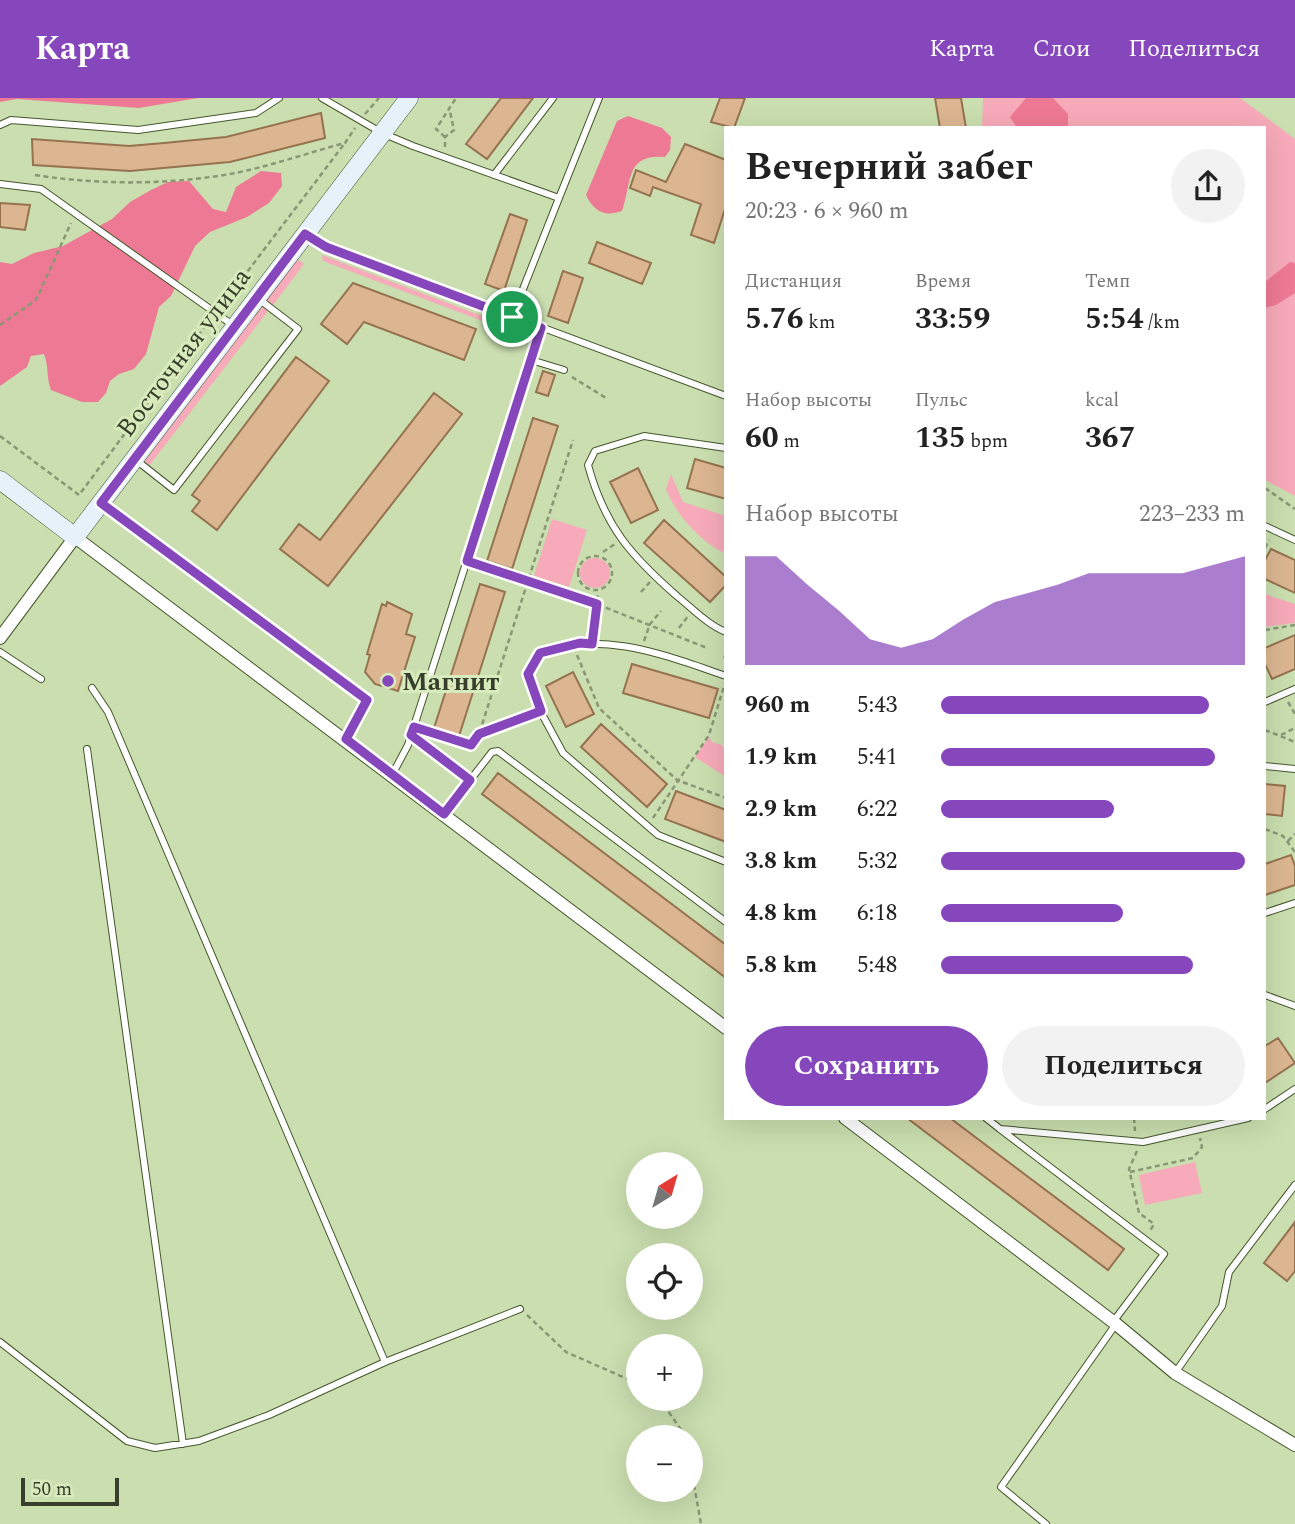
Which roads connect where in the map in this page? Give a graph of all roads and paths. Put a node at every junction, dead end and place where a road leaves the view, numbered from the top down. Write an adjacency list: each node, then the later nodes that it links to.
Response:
1 (279, 98): 10 (lane)
2 (322, 98): 9 (lane)
3 (379, 98): 9 (path)
4 (409, 98): 11 (main road, Восточная улица)
5 (456, 98): 8 (path)
6 (553, 98): 16 (lane)
7 (599, 98): 18 (lane)
8 (449, 107): 12 (path); 12 (path)
9 (360, 120): 11 (lane); 13 (path)
10 (0, 125)
11 (382, 133): 14 (lane); 20 (main road, Восточная улица)
12 (445, 137): 14 (path)
13 (345, 143): 15 (path); 22 (path)
14 (446, 158): 16 (lane)
15 (35, 175)
16 (494, 175): 18 (lane)
17 (0, 184): 19 (lane)
18 (559, 198): 23 (lane)
19 (74, 213): 22 (lane); 24 (path)
20 (305, 234): 21 (main road, Восточная улица); 23 (lane)
21 (257, 298): 25 (main road, Восточная улица); 34 (lane)
22 (216, 313): 25 (lane); 31 (path)
23 (512, 317): 26 (lane)
24 (0, 325)
25 (235, 327): 34 (main road, Восточная улица)
26 (541, 328): 27 (lane); 29 (lane)
27 (531, 360): 28 (lane); 42 (lane)
28 (564, 370): 30 (path)
29 (724, 395)
30 (606, 398)
31 (0, 436)
32 (573, 440): 43 (path)
33 (724, 448): 50 (lane)
34 (134, 459): 37 (main road, Восточная улица)
35 (0, 480): 40 (main road)
36 (1266, 489): 38 (path)
37 (101, 503): 40 (main road, Восточная улица); 70 (lane)
38 (1295, 509)
39 (1266, 527): 41 (lane)
40 (75, 537): 51 (street, Восточная улица); 70 (street)
41 (1295, 540)
42 (467, 561): 43 (path); 64 (lane)
43 (528, 581): 45 (path); 67 (path)
44 (598, 592): 44 (path); 45 (path)
45 (597, 604): 47 (path); 52 (path)
46 (661, 611): 47 (path)
47 (650, 624): 53 (path); 54 (path)
48 (1295, 625): 49 (path)
49 (1266, 630)
50 (724, 631)
51 (0, 638)
52 (592, 644): 53 (lane); 63 (lane)
53 (641, 648): 57 (lane)
54 (707, 648)
55 (0, 652): 58 (lane)
56 (576, 652): 77 (path)
57 (724, 676)
58 (41, 679)
59 (724, 684): 77 (path)
60 (92, 688): 107 (lane)
61 (1295, 689): 62 (lane)
62 (1266, 702)
63 (541, 711): 67 (path); 80 (lane)
64 (414, 727): 67 (path); 68 (lane)
65 (1295, 728): 69 (path)
66 (1266, 730): 69 (path)
67 (479, 734)
68 (411, 735): 75 (lane); 76 (lane)
69 (1281, 735): 71 (path)
70 (346, 739): 75 (street)
71 (1295, 741)
72 (87, 749): 110 (lane)
73 (1266, 766): 74 (lane)
74 (1295, 769)
75 (392, 775): 79 (street)
76 (470, 780): 79 (lane); 88 (lane)
77 (677, 780): 78 (path); 80 (path)
78 (724, 797)
79 (444, 814): 91 (street)
80 (647, 826): 85 (lane)
81 (1266, 829): 83 (path)
82 (1295, 834): 83 (path)
83 (1288, 841): 84 (path)
84 (1295, 852)
85 (724, 861)
86 (1295, 903): 87 (lane)
87 (1266, 913)
88 (724, 920)
89 (1266, 995): 90 (lane)
90 (1295, 1006)
91 (724, 1026)
92 (1295, 1089): 93 (lane)
93 (1266, 1108)
94 (848, 1120): 105 (street)
95 (989, 1120): 98 (lane)
96 (1134, 1120): 100 (path)
97 (1239, 1120): 99 (lane)
98 (1000, 1129): 100 (lane); 103 (lane)
99 (1198, 1129): 100 (lane); 101 (path)
100 (1136, 1141): 101 (path)
101 (1130, 1172): 103 (path)
102 (1295, 1185): 108 (lane)
103 (1146, 1239): 105 (lane)
104 (520, 1309): 107 (lane); 109 (path)
105 (1115, 1323): 108 (street); 114 (lane)
106 (0, 1342): 110 (lane)
107 (385, 1362): 110 (lane)
108 (1175, 1373): 111 (street)
109 (626, 1378)
110 (183, 1444)
111 (1295, 1445)
112 (697, 1502): 113 (path)
113 (701, 1524)
114 (1046, 1524)

